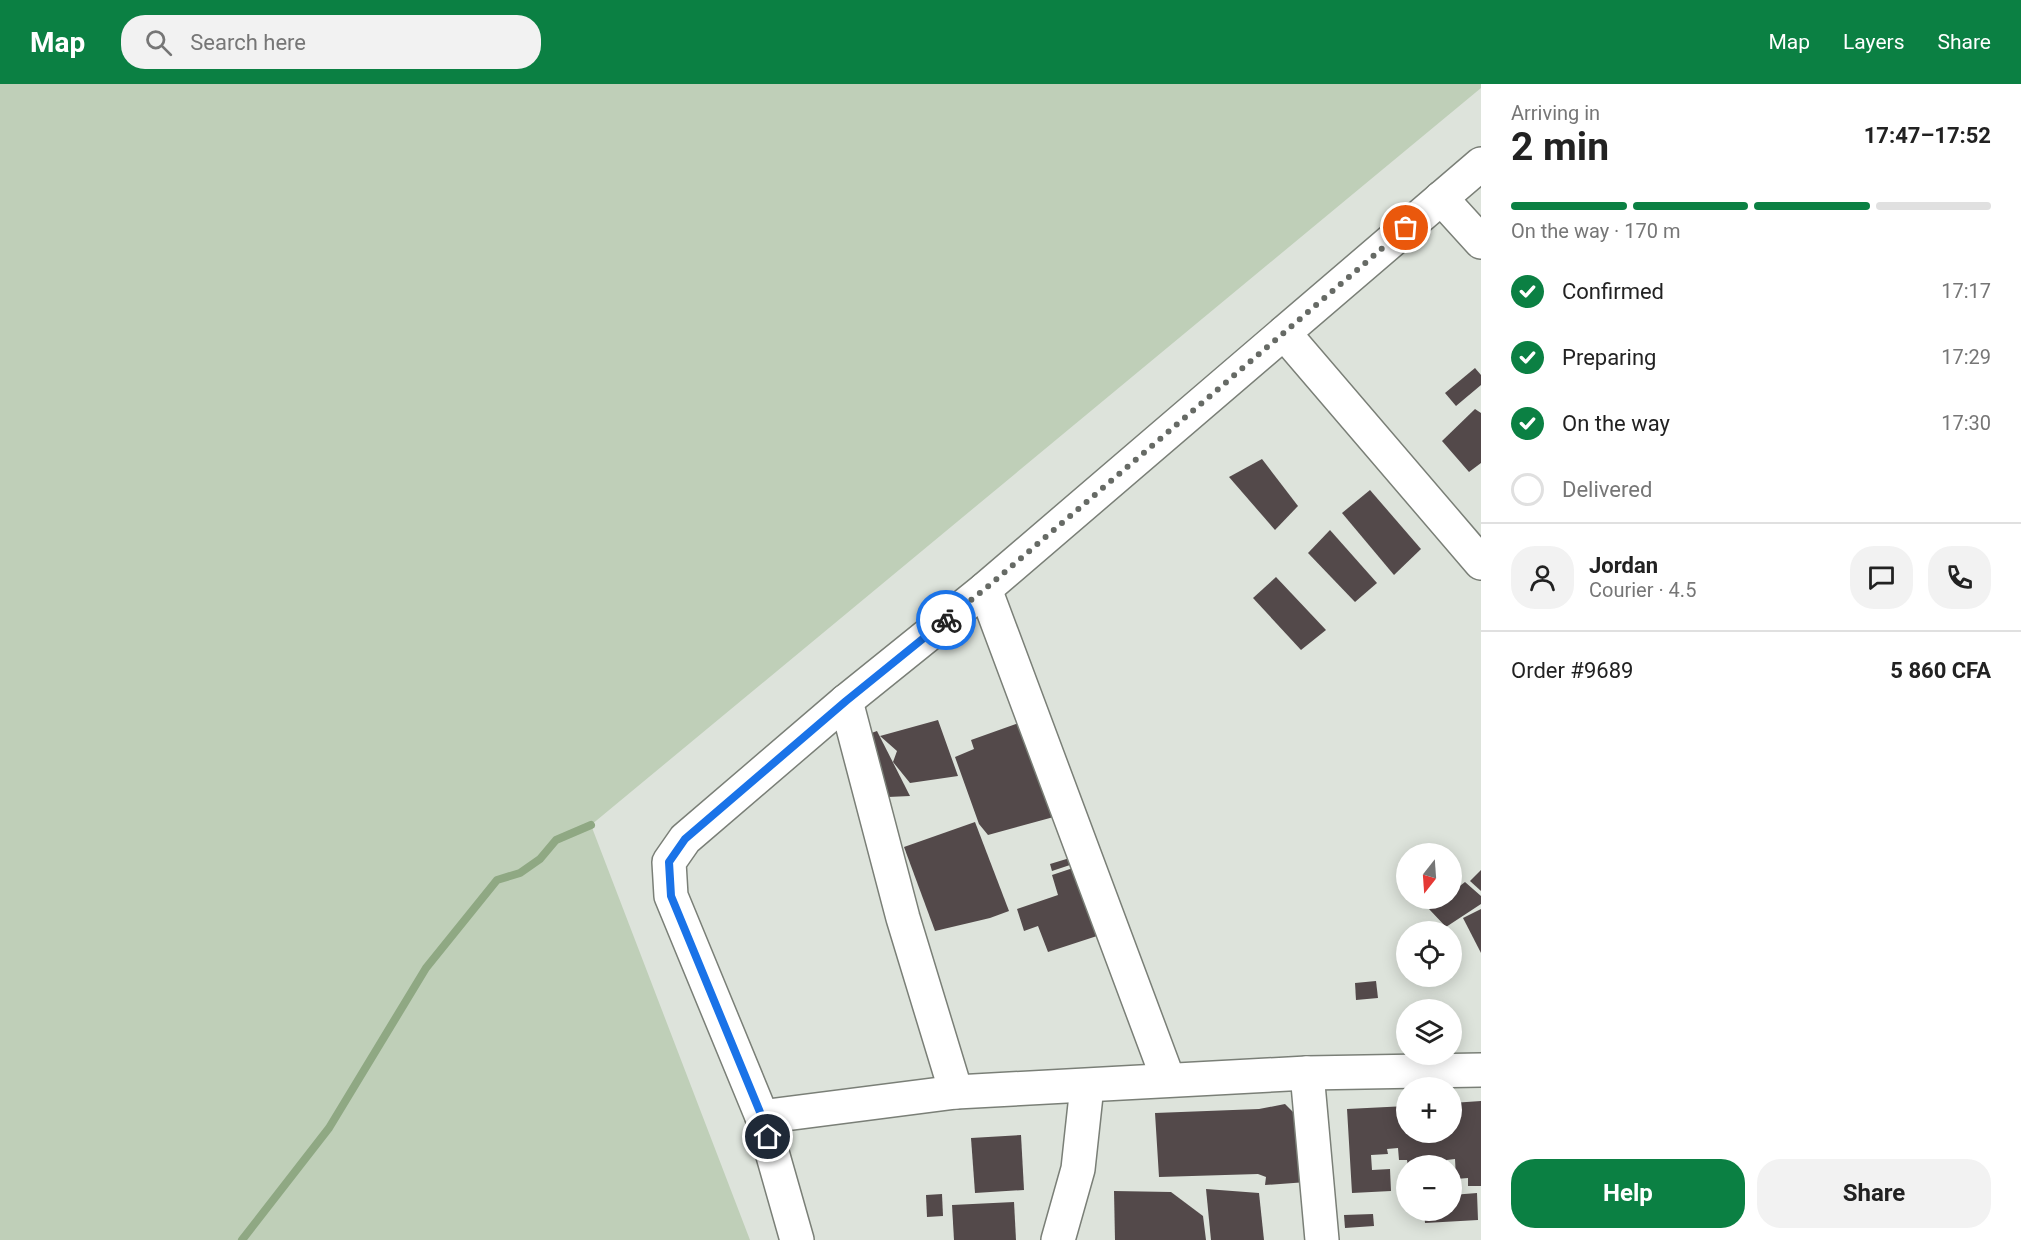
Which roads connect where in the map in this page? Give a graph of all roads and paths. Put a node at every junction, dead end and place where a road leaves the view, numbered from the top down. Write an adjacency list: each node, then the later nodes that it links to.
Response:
1 (1481, 164): 2 (street)
2 (1441, 198): 3 (street); 4 (street)
3 (1481, 242)
4 (1284, 333): 5 (street); 6 (street)
5 (1481, 562)
6 (985, 589): 7 (street); 10 (street)
7 (846, 701): 12 (street); 13 (street)
8 (1481, 1070): 9 (street)
9 (1307, 1073): 10 (street); 16 (street)
10 (1168, 1079): 11 (street)
11 (1088, 1086): 12 (street); 15 (street)
12 (956, 1092): 13 (street)
13 (762, 1117): 14 (street)
14 (796, 1240)
15 (1058, 1240)
16 (1322, 1240)

